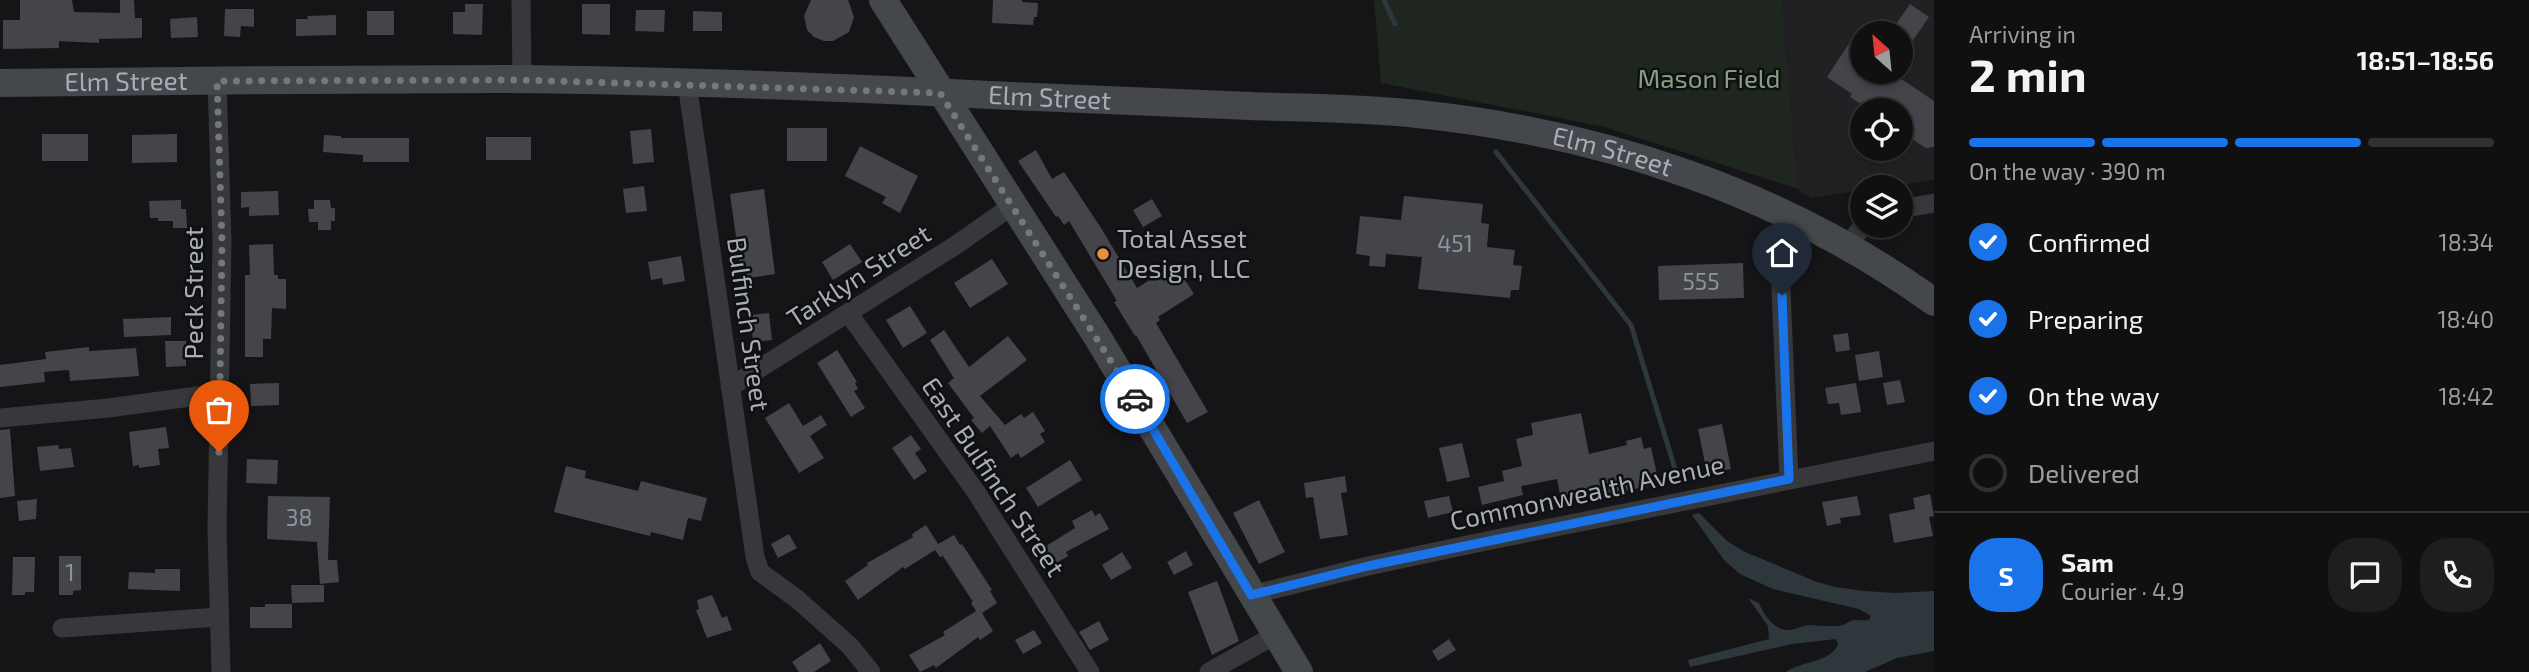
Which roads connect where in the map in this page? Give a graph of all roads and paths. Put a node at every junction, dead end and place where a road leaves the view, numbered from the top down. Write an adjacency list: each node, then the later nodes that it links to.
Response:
1 (521, 0): 3 (street)
2 (883, 0): 7 (main road)
3 (522, 80): 4 (main road, Elm Street); 6 (main road, Elm Street)
4 (217, 81): 5 (main road, Elm Street); 17 (street, Peck Street)
5 (0, 83)
6 (687, 83): 7 (main road, Elm Street); 16 (street, Bulfinch Street)
7 (940, 93): 9 (main road); 11 (main road, Elm Street)
8 (1934, 203): 10 (street)
9 (1013, 205): 15 (street, Tarklyn Street); 21 (main road)
10 (1913, 207)
11 (1850, 234)
12 (1857, 238): 14 (main road, Elm Street)
13 (1779, 242): 20 (street)
14 (1934, 302)
15 (849, 314): 16 (street, Tarklyn Street); 27 (street, East Bulfinch Street)
16 (730, 387): 26 (street, Bulfinch Street)
17 (220, 393): 18 (street); 22 (street, Peck Street)
18 (0, 418)
19 (1934, 451): 20 (street, Commonwealth Avenue)
20 (1789, 479): 21 (street, Commonwealth Avenue)
21 (1251, 595): 24 (main road)
22 (219, 617): 23 (street); 25 (street, Peck Street)
23 (62, 628)
24 (1275, 635): 28 (street); 29 (main road)
25 (220, 672)
26 (871, 672)
27 (1090, 672)
28 (1209, 672)
29 (1299, 672)

